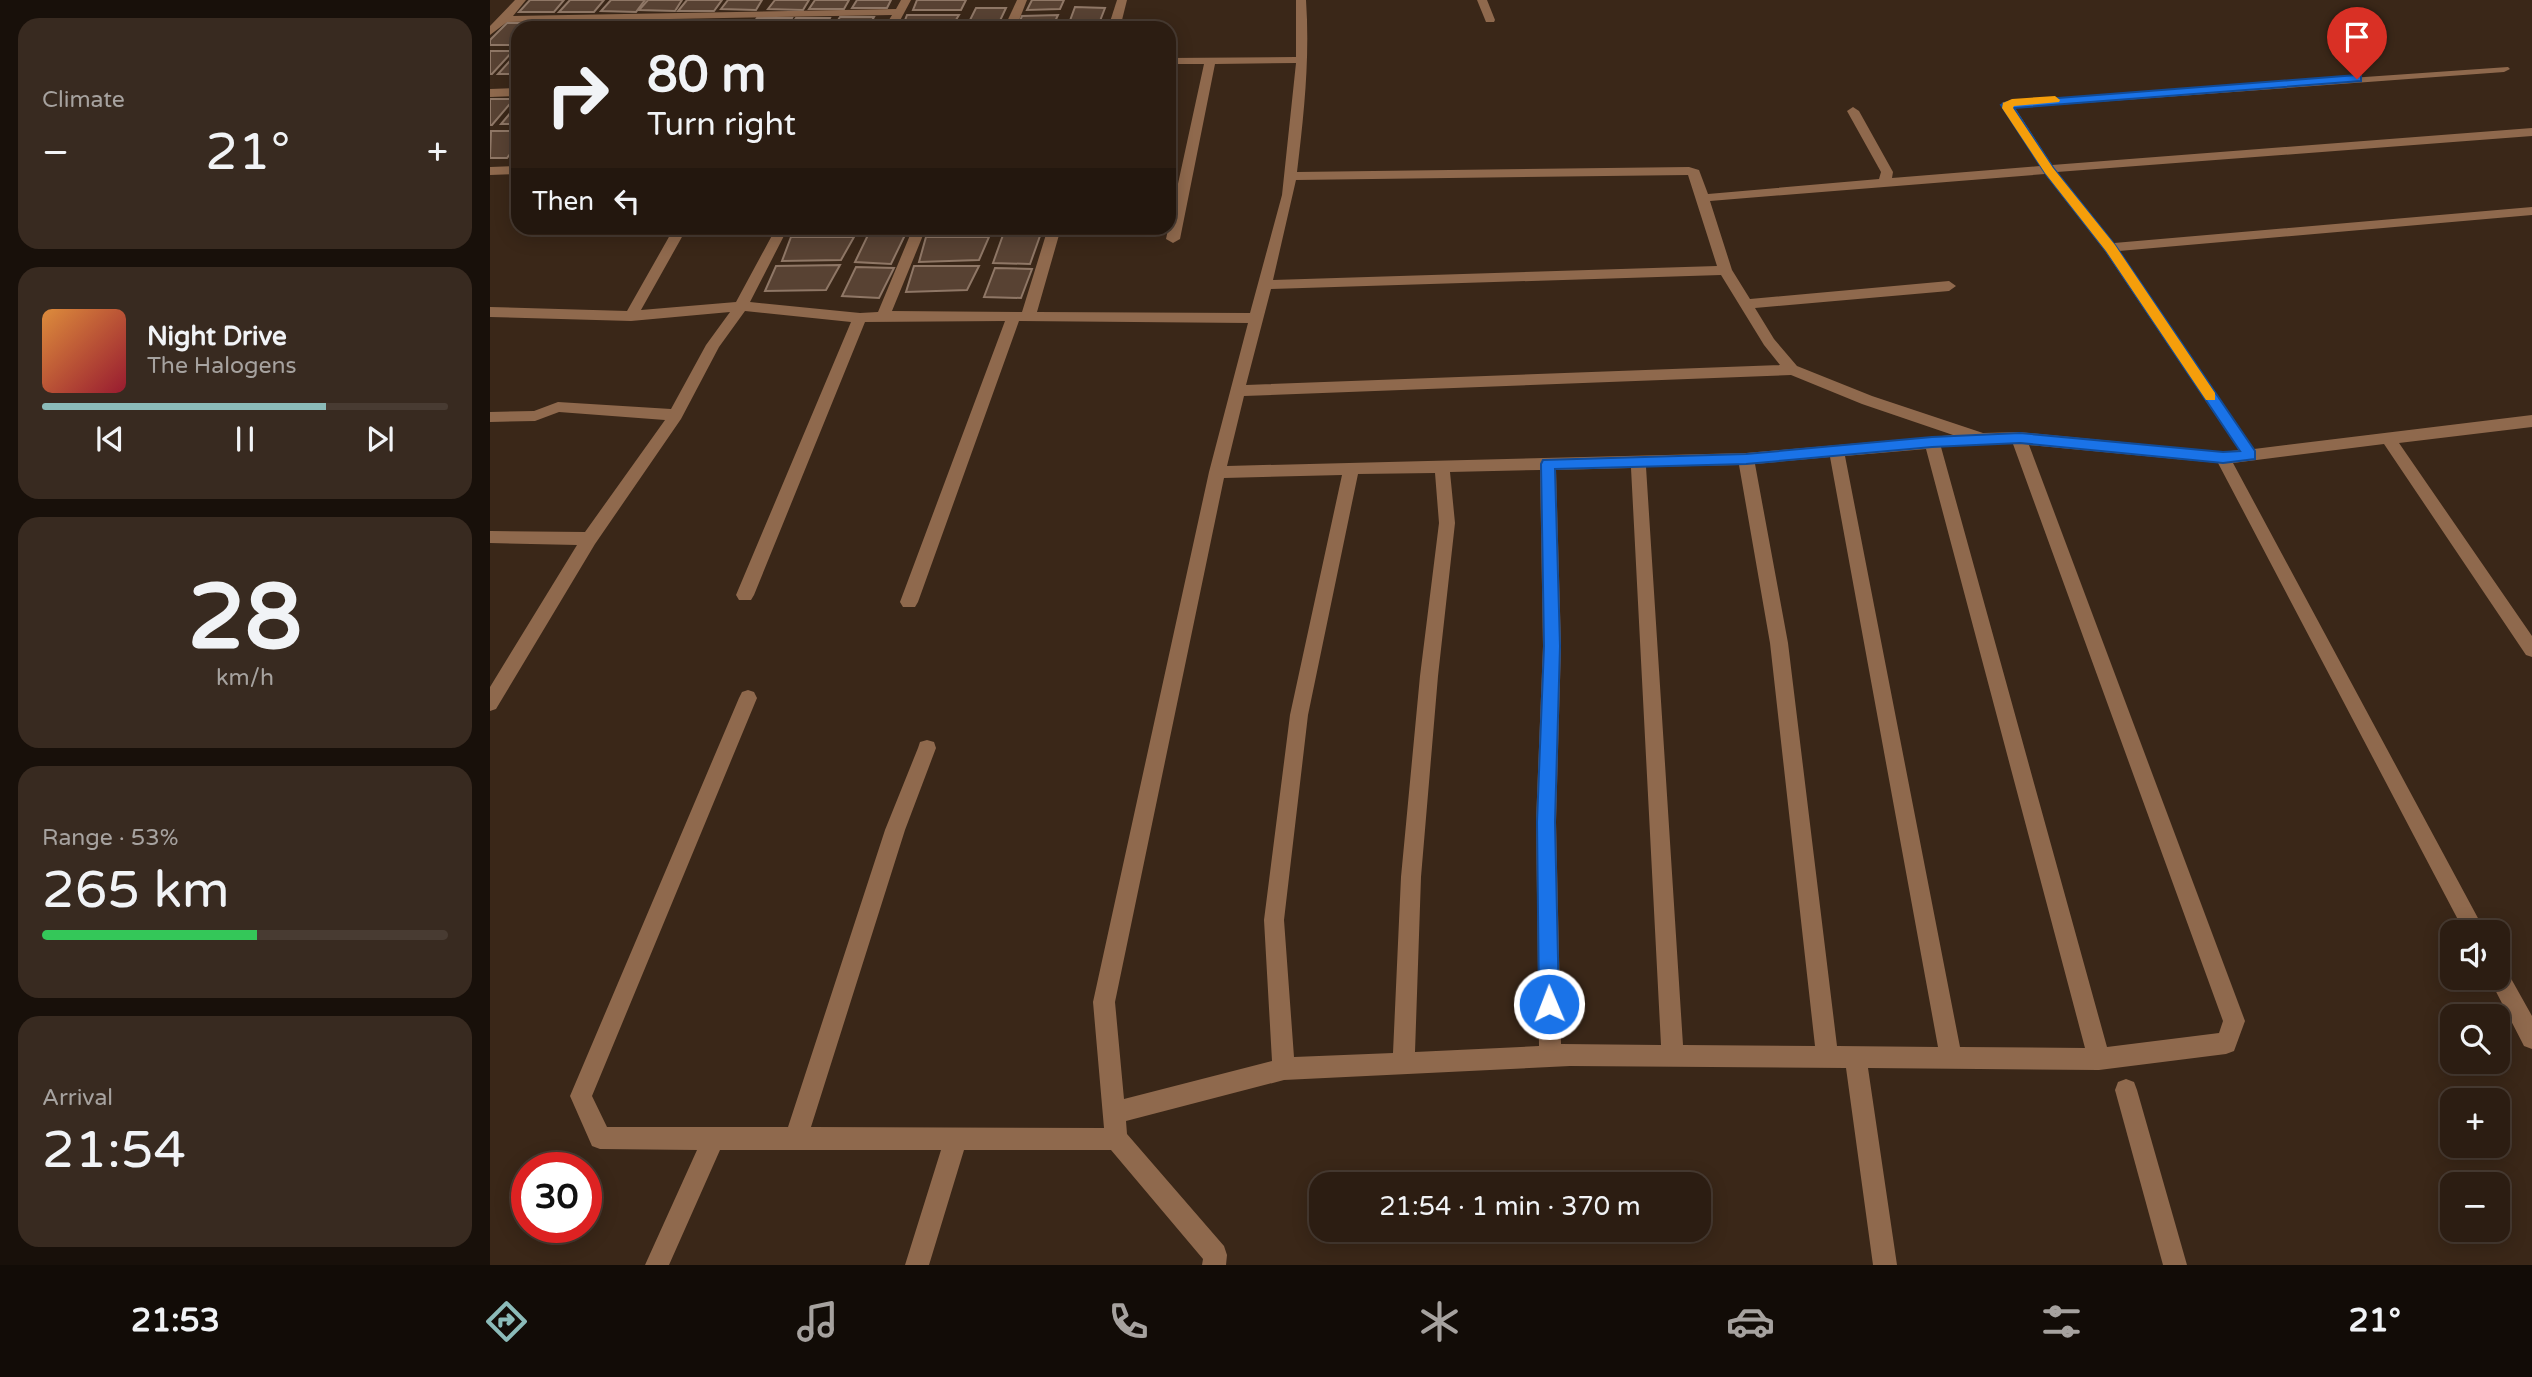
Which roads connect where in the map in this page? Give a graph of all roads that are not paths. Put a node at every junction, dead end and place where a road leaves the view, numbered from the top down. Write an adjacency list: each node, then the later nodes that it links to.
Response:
1 (521, 0): 8 (street)
2 (906, 0): 7 (street)
3 (1022, 0): 11 (street)
4 (1122, 0): 12 (street)
5 (1301, 0): 14 (street)
6 (1482, 0): 9 (street)
7 (899, 12): 8 (street); 10 (street)
8 (504, 19): 13 (street)
9 (1490, 20)
10 (894, 21)
11 (1013, 21)
12 (1116, 21)
13 (490, 32)
14 (1302, 60): 16 (street); 25 (street)
15 (1176, 61): 16 (street)
16 (1210, 61): 29 (street)
17 (2504, 69): 23 (street)
18 (511, 92): 19 (street)
19 (490, 93)
20 (1853, 111): 26 (street)
21 (2532, 132): 23 (street)
22 (511, 170): 24 (street)
23 (2049, 170): 26 (street); 36 (street)
24 (490, 171)
25 (1290, 176): 27 (street); 38 (street)
26 (1884, 182): 27 (street)
27 (1703, 198): 37 (street)
28 (2532, 211): 36 (street)
29 (1176, 220)
30 (676, 235): 43 (street)
31 (778, 235): 41 (street)
32 (917, 235): 44 (street)
33 (1052, 235): 45 (street)
34 (1173, 235): 35 (street)
35 (1172, 239)
36 (2110, 248): 58 (street)
37 (1725, 270): 38 (street); 40 (street)
38 (1264, 285): 47 (street)
39 (1949, 286): 40 (street)
40 (1746, 304): 48 (street)
41 (741, 306): 43 (street); 46 (street); 50 (street)
42 (490, 312): 43 (street)
43 (631, 316)
44 (883, 316): 45 (street); 46 (street)
45 (1021, 317): 47 (street); 69 (street)
46 (860, 318): 68 (street)
47 (1256, 318): 49 (street)
48 (1792, 370): 49 (street); 55 (street)
49 (1237, 391): 65 (street)
50 (676, 415): 51 (street); 67 (street)
51 (490, 417)
52 (2532, 421): 54 (street)
53 (2020, 438): 55 (street); 59 (street); 82 (street)
54 (2388, 438): 58 (street); 70 (street)
55 (1982, 439): 56 (street)
56 (1932, 442): 57 (street); 82 (street)
57 (1836, 450): 60 (street); 81 (street)
58 (2250, 455): 59 (street)
59 (2223, 458): 74 (street)
60 (1746, 459): 61 (street); 80 (street)
61 (1638, 461): 62 (street); 77 (street)
62 (1548, 464): 63 (street); 78 (street)
63 (1442, 467): 64 (street); 83 (street)
64 (1351, 469): 65 (street); 84 (street)
65 (1217, 472): 86 (street)
66 (490, 537): 67 (street)
67 (589, 539): 72 (street)
68 (745, 595)
69 (909, 602)
70 (2532, 650)
71 (748, 698): 87 (street)
72 (490, 704)
73 (927, 748): 88 (street)
74 (2469, 920)
75 (2506, 990): 76 (street)
76 (2532, 1038)
77 (1673, 1055): 78 (street); 80 (street)
78 (1550, 1056): 83 (street)
79 (1855, 1056): 80 (street); 81 (street); 94 (street)
80 (1826, 1057)
81 (1951, 1058): 82 (street)
82 (2099, 1059)
83 (1404, 1063): 84 (street)
84 (1284, 1069): 86 (street)
85 (2126, 1090): 95 (street)
86 (1114, 1113): 90 (street)
87 (714, 1138): 88 (street); 91 (street)
88 (796, 1138): 89 (street)
89 (956, 1139): 90 (street); 92 (street)
90 (1116, 1139): 93 (street)
91 (657, 1265)
92 (917, 1265)
93 (1214, 1265)
94 (1885, 1265)
95 (2175, 1265)

